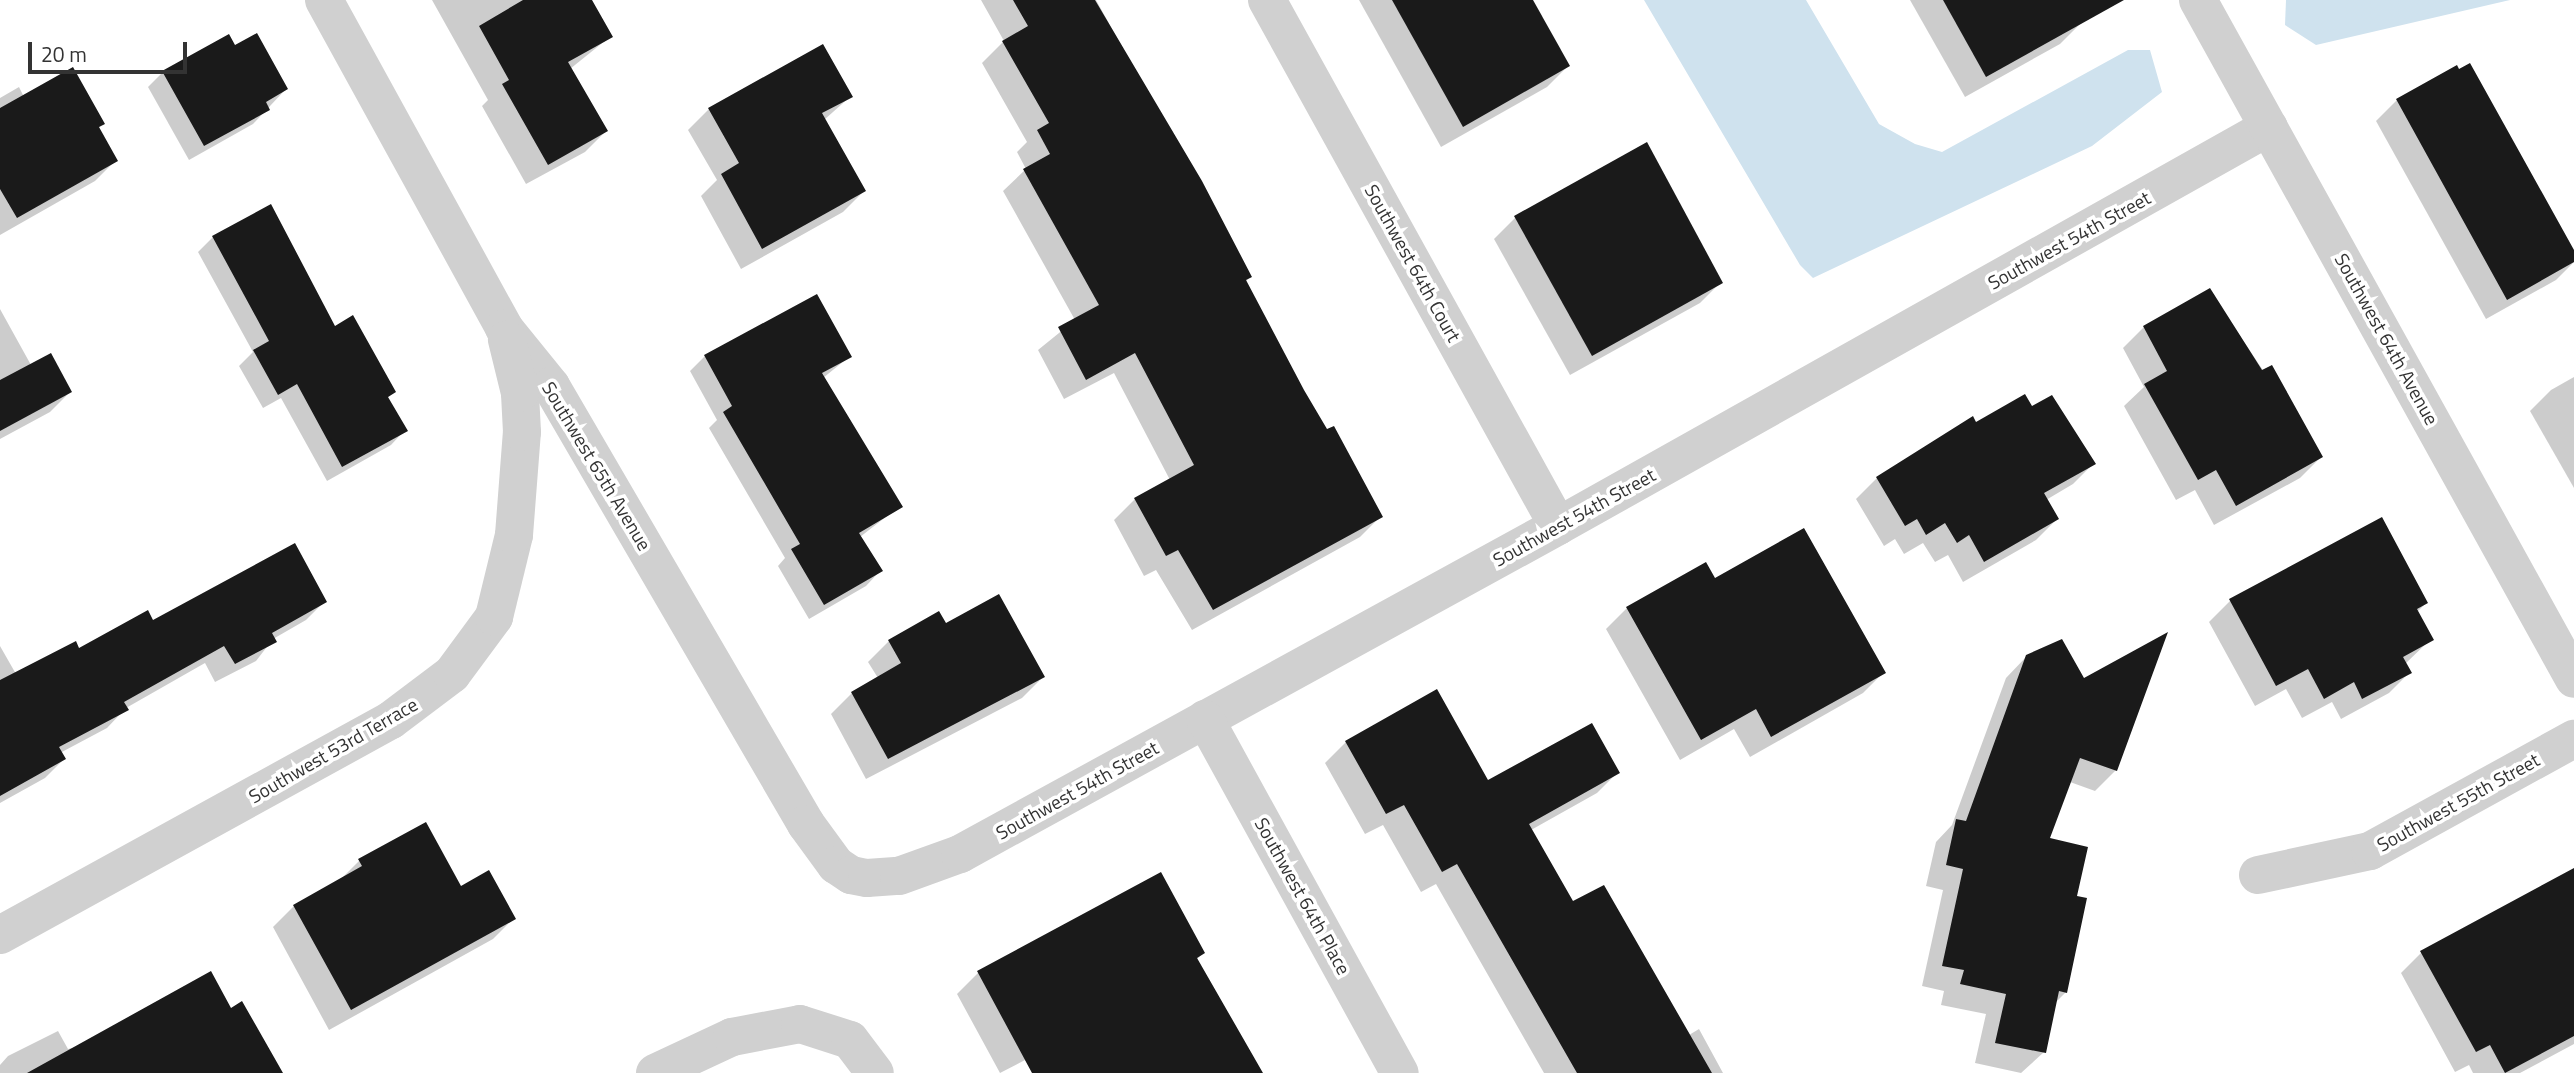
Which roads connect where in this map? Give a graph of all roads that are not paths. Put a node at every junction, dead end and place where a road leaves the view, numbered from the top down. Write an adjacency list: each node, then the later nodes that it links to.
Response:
1 (324, 0): 5 (street, Southwest 65th Avenue)
2 (1267, 0): 6 (street, Southwest 64th Court)
3 (2198, 0): 4 (street, Southwest 64th Avenue)
4 (2270, 127): 6 (street, Southwest 54th Street); 7 (street, Southwest 64th Avenue)
5 (504, 328): 11 (street, Southwest 65th Avenue); 12 (street, Southwest 53rd Terrace)
6 (1558, 526): 8 (street, Southwest 54th Street)
7 (2574, 679)
8 (1205, 719): 11 (street, Southwest 54th Street); 15 (street, Southwest 64th Place)
9 (2574, 740): 10 (street, Southwest 55th Street)
10 (2258, 875)
11 (867, 878)
12 (0, 935)
13 (655, 1073): 14 (street)
14 (875, 1073)
15 (1400, 1073)

